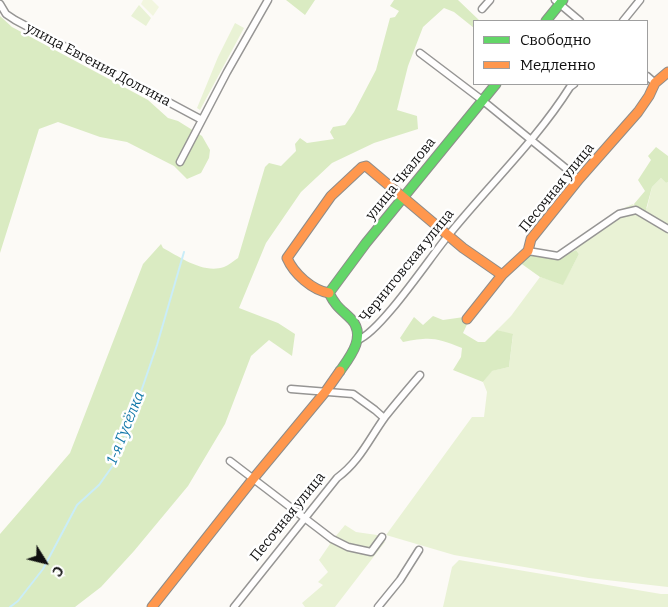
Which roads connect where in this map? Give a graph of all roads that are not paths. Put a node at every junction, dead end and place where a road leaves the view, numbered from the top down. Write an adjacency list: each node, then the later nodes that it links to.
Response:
1 (268, 0): 17 (street)
2 (490, 0): 6 (street)
3 (640, 0): 9 (street)
4 (559, 2): 7 (street); 8 (street)
5 (0, 4): 17 (street, улица Евгения Долгина)
6 (482, 9)
7 (547, 20)
8 (579, 20)
9 (625, 20)
10 (420, 53): 16 (street)
11 (668, 72): 13 (street, Песочная улица)
12 (648, 77): 13 (street)
13 (655, 83): 20 (street, Песочная улица)
14 (495, 85): 16 (street, улица Чкалова)
15 (573, 85): 18 (street, Черниговская улица)
16 (482, 100): 18 (street); 21 (street, улица Чкалова)
17 (202, 120): 19 (street)
18 (530, 140): 20 (street); 23 (street, Черниговская улица)
19 (180, 162)
20 (579, 179): 24 (street, Песочная улица)
21 (404, 198): 23 (street); 26 (street, улица Чкалова); 26 (street)
22 (668, 229): 24 (street)
23 (448, 236): 25 (street); 28 (street, Черниговская улица)
24 (528, 251): 25 (street, Песочная улица)
25 (502, 275): 27 (street, Песочная улица)
26 (328, 293): 28 (street)
27 (466, 319)
28 (358, 340): 31 (street, Черниговская улица)
29 (420, 375): 32 (street, Песочная улица)
30 (291, 389): 31 (street)
31 (326, 391): 32 (street); 34 (street, Черниговская улица)
32 (384, 418): 35 (street, Песочная улица)
33 (230, 461): 34 (street)
34 (253, 480): 35 (street); 38 (street, Черниговская улица)
35 (304, 519): 36 (street); 39 (street, Песочная улица)
36 (382, 537)
37 (418, 550): 40 (street)
38 (152, 607)
39 (234, 607)
40 (378, 607)

